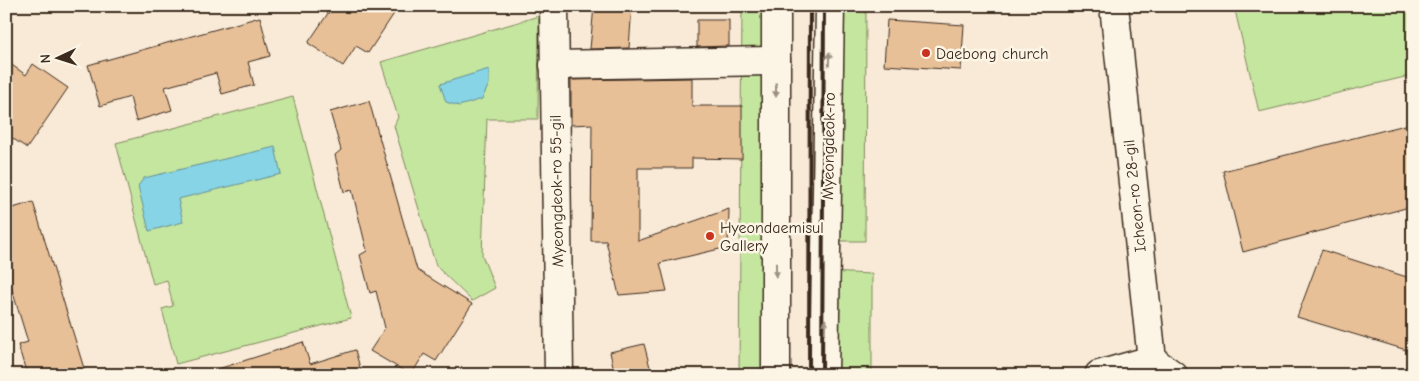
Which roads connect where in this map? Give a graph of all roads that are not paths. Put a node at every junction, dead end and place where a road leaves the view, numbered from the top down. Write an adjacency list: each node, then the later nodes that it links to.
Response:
1 (554, 6): 6 (street, Myeongdeok-ro 55-gil)
2 (776, 6): 5 (street)
3 (830, 6): 10 (street, Myeongdeok-ro, one-way to 3)
4 (1114, 6): 7 (street, Icheon-ro 28-gil)
5 (776, 61): 6 (street); 9 (street, one-way to 9)
6 (554, 65): 8 (street, Myeongdeok-ro 55-gil)
7 (1159, 370): 11 (street)
8 (559, 375)
9 (776, 375)
10 (824, 375)
11 (1099, 375)

